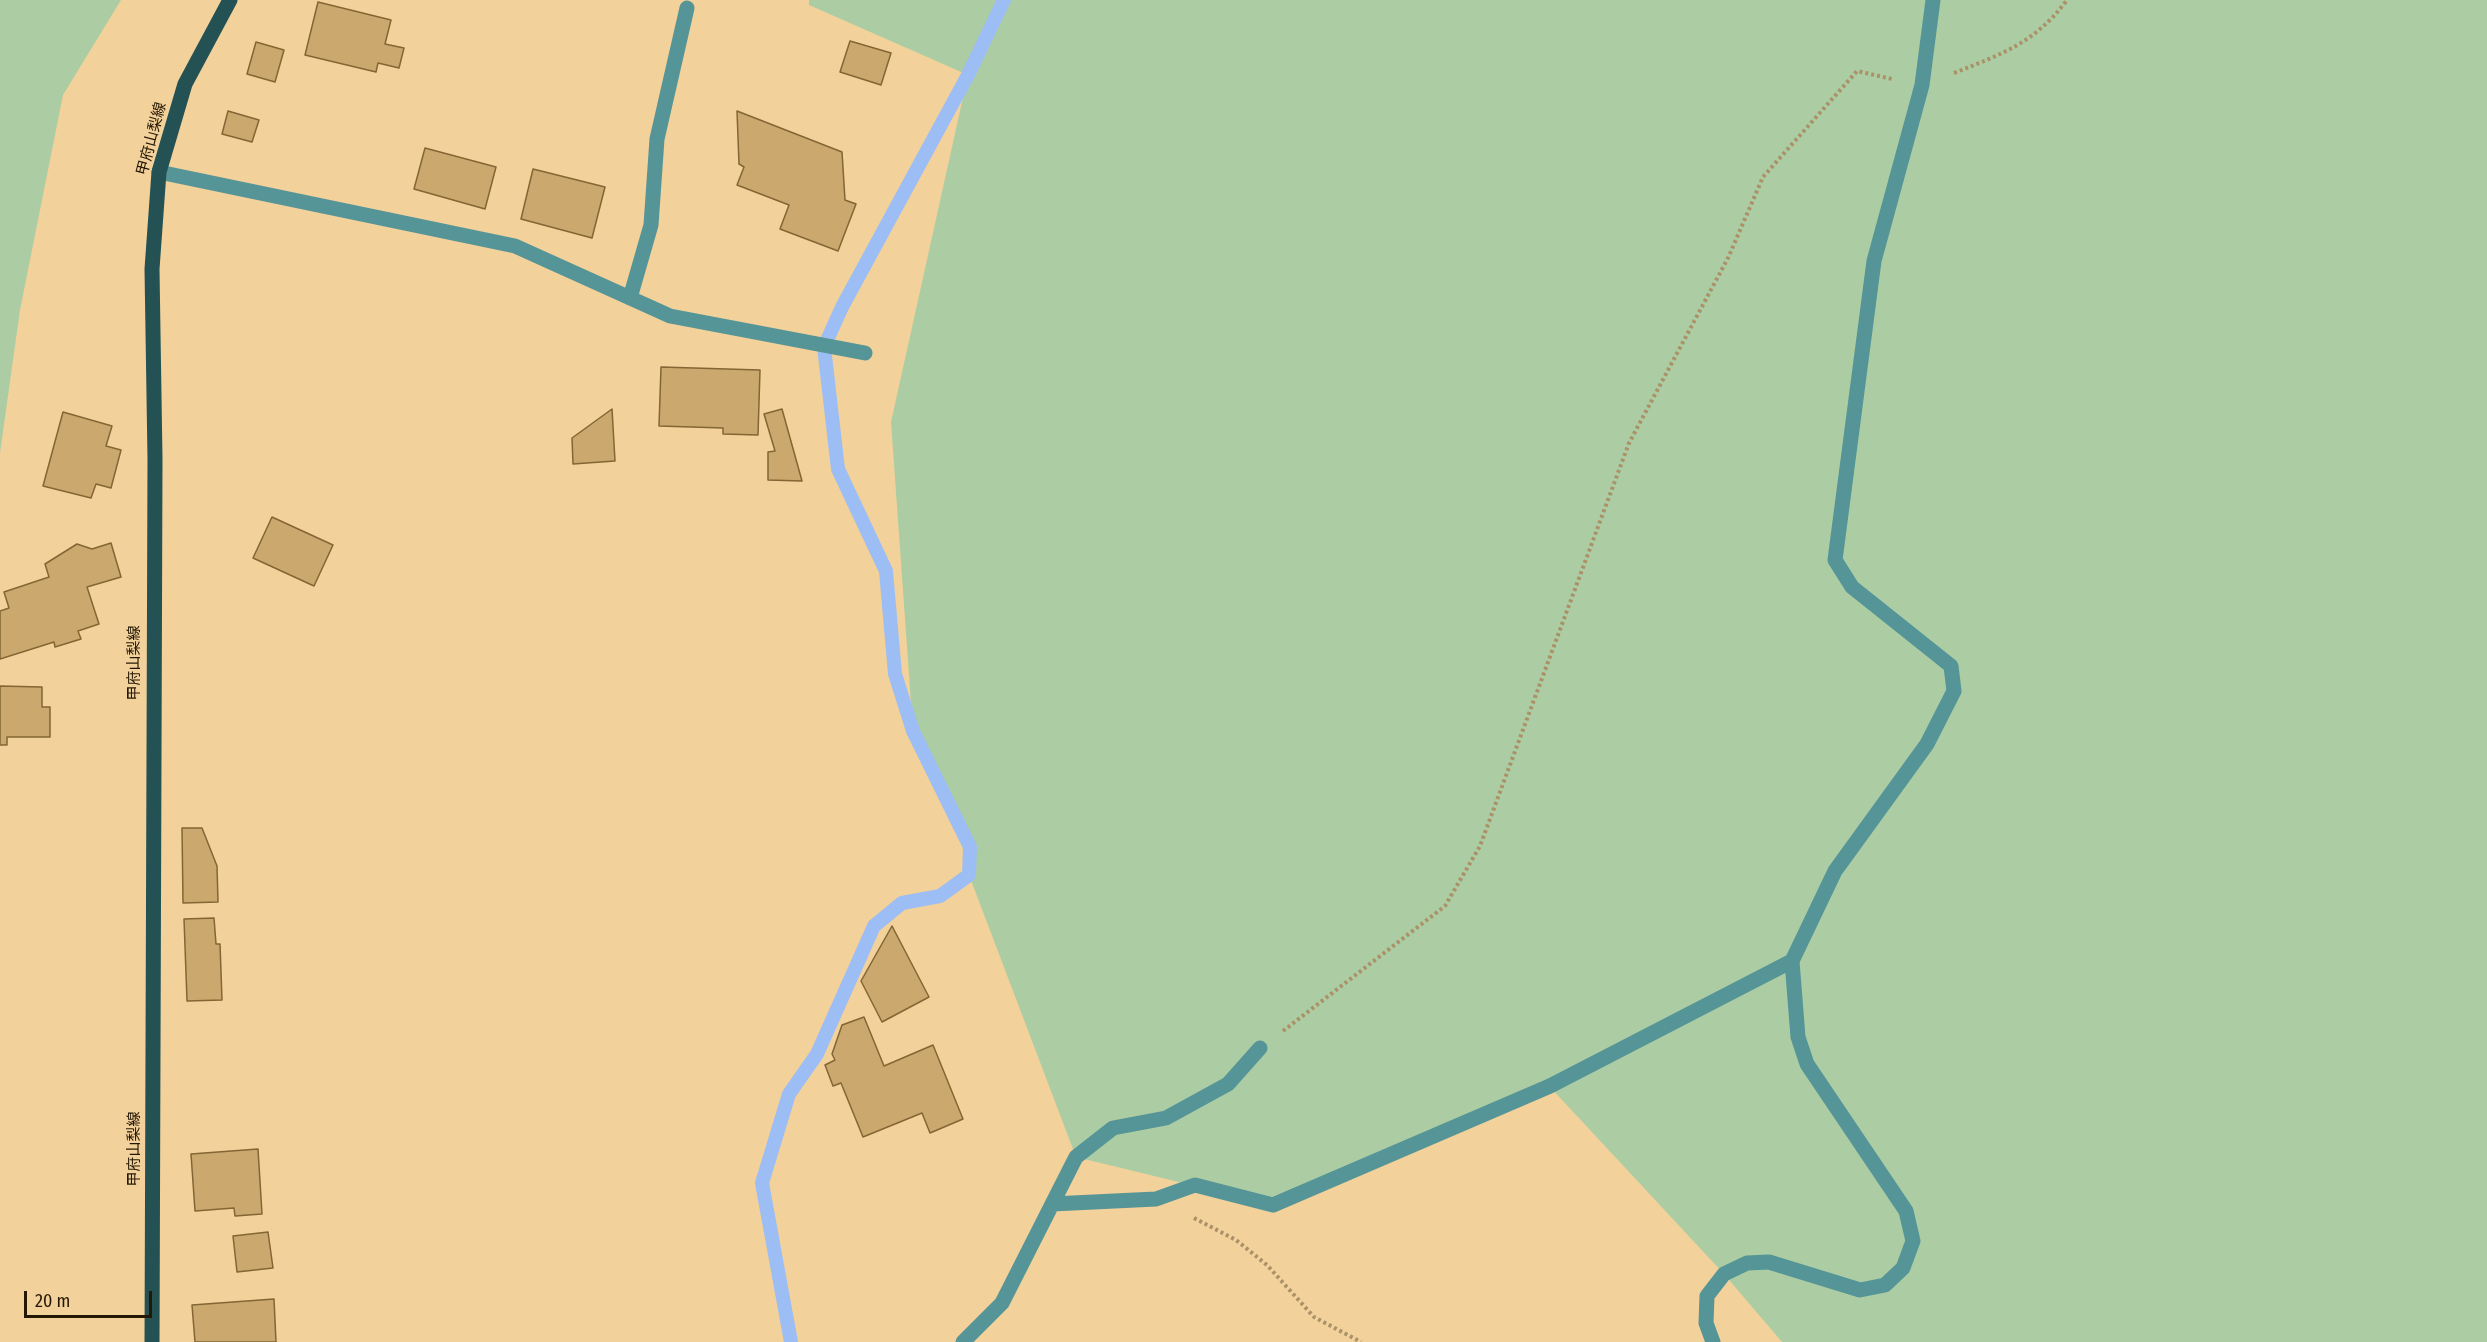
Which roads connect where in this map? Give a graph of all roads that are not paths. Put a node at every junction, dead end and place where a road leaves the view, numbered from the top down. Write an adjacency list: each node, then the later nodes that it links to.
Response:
1 (230, 0): 4 (main road, 甲府山梨線)
2 (1933, 0): 7 (lane)
3 (687, 8): 5 (lane)
4 (159, 172): 5 (lane); 10 (main road, 甲府山梨線)
5 (630, 298): 6 (lane)
6 (865, 353)
7 (1792, 961): 9 (lane); 12 (lane)
8 (1260, 1048): 9 (lane)
9 (1052, 1204): 11 (lane)
10 (152, 1342)
11 (963, 1342)
12 (1713, 1342)

